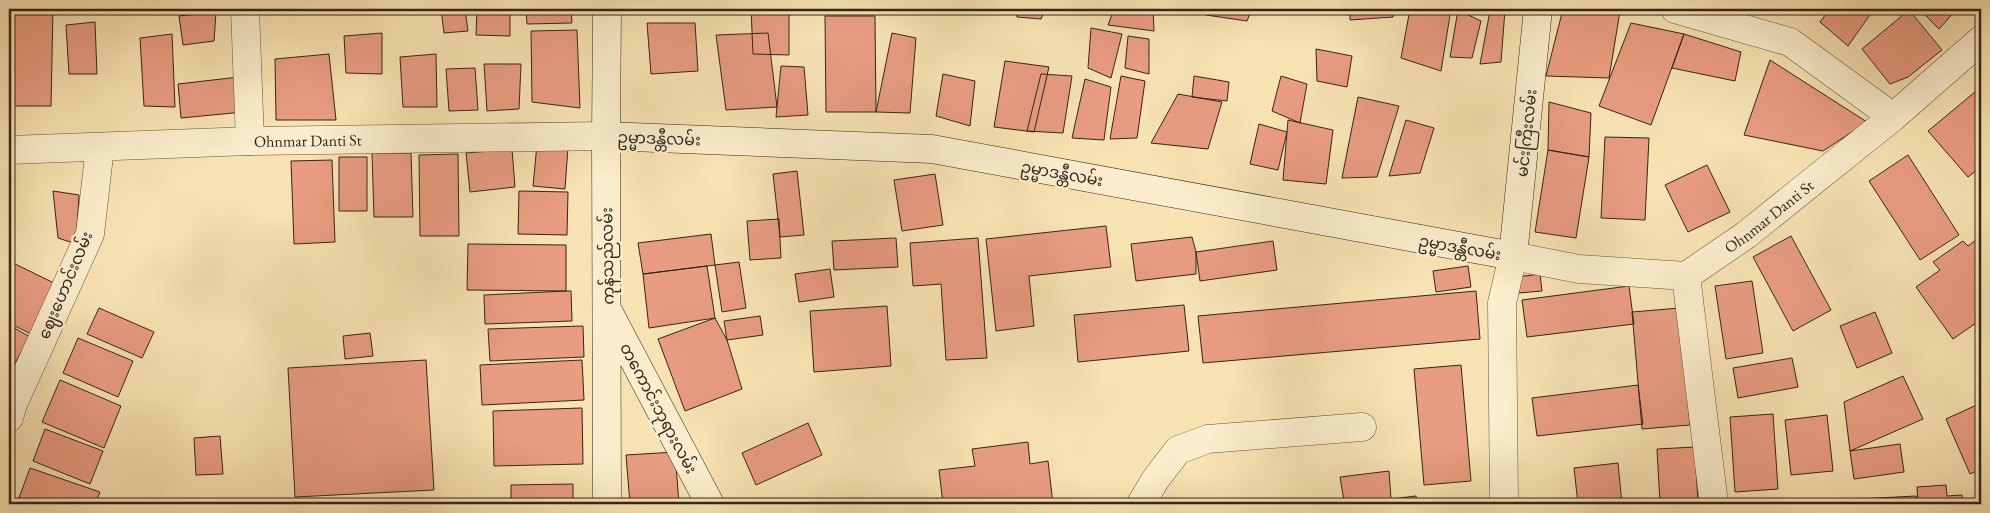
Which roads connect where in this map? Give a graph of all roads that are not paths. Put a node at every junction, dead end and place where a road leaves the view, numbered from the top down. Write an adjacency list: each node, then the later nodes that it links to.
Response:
1 (244, 9): 8 (street)
2 (608, 9): 7 (street, ကုန်သည်လမ်း)
3 (1538, 9): 11 (street, မင်းကြီးလမ်း)
4 (1675, 9): 6 (street)
5 (1981, 40): 6 (street, Ohnmar Danti St)
6 (1893, 116): 12 (street, Ohnmar Danti St)
7 (606, 136): 8 (street, Ohnmar Danti St); 11 (street, ဥမ္မာဒန္တီလမ်း); 13 (street, ကုန်သည်လမ်း)
8 (250, 140): 9 (street, Ohnmar Danti St)
9 (100, 147): 10 (street, Ohnmar Danti St); 14 (street, ဈေးဟောင်းလမ်း)
10 (9, 150)
11 (1513, 256): 12 (street); 19 (street, မင်းကြီးလမ်း)
12 (1686, 276): 20 (street)
13 (608, 311): 16 (street, ကုန်သည်လမ်း); 17 (street, တကောင်းဘုရားလမ်း)
14 (9, 418)
15 (1362, 427): 18 (street)
16 (607, 504)
17 (710, 504)
18 (1141, 504)
19 (1504, 504)
20 (1714, 504)

